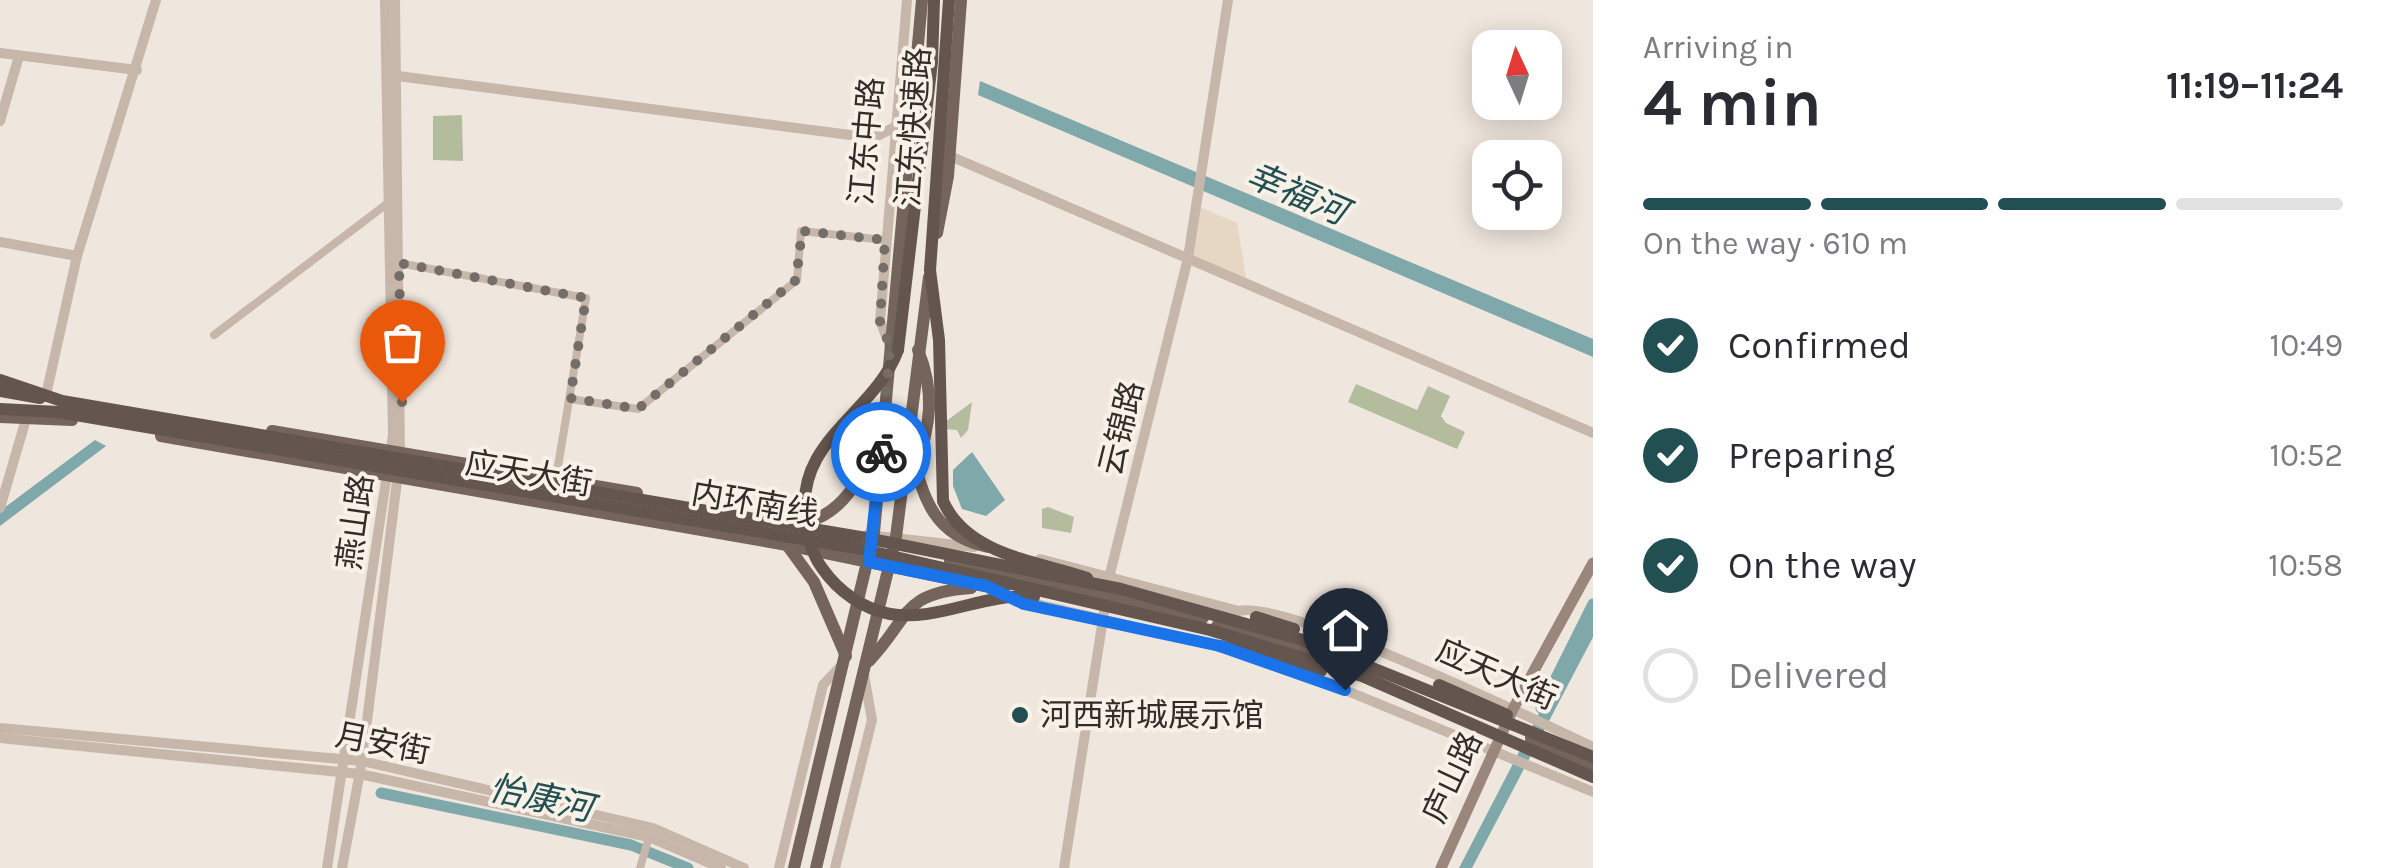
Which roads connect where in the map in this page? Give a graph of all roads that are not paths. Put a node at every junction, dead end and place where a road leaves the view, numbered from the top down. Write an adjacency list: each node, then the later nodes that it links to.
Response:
1 (156, 0): 12 (street)
2 (385, 0): 13 (street, 燕山路)
3 (395, 0): 13 (street, 燕山路)
4 (907, 0): 15 (street, 江东中路)
5 (922, 0): 26 (main road, 江东中路)
6 (934, 0): 26 (highway, 江东快速路)
7 (949, 0): 53 (highway, 江东快速路, bridge)
8 (961, 0): 17 (main road)
9 (1228, 0): 23 (street, 云锦路)
10 (0, 53): 11 (street)
11 (19, 56): 12 (street); 14 (street)
12 (138, 70): 22 (street)
13 (389, 75): 16 (street); 19 (street, 燕山路); 24 (street, 燕山路)
14 (0, 121)
15 (895, 127): 16 (street); 18 (street, 江东中路)
16 (873, 138): 18 (street)
17 (950, 156): 23 (street); 27 (main road)
18 (892, 159): 20 (street, 江东中路)
19 (388, 203): 25 (street); 38 (street, 燕山路)
20 (885, 240): 26 (street, 江东中路); 30 (street)
21 (0, 242): 22 (street)
22 (77, 256): 29 (street)
23 (1188, 258): 36 (street); 51 (street, 云锦路)
24 (399, 263): 30 (street); 38 (street, 燕山路)
25 (214, 335)
26 (894, 348): 35 (main road, 江东中路); 54 (highway, bridge)
27 (918, 349): 37 (main road); 39 (main road)
28 (0, 386): 29 (main road, 应天大街); 32 (highway, bridge)
29 (46, 395): 38 (main road, 应天大街)
30 (570, 398): 41 (street)
31 (0, 406): 32 (highway, bridge)
32 (61, 410): 34 (main road, 应天大街); 40 (main road, 应天大街); 53 (highway, 内环南线, bridge); 54 (highway, 内环南线, bridge)
33 (0, 417): 34 (main road, 应天大街)
34 (26, 419): 42 (street)
35 (883, 427): 43 (main road); 44 (main road, 江东中路)
36 (1593, 433)
37 (908, 436): 39 (main road); 45 (main road)
38 (396, 450): 40 (street, 燕山路); 41 (main road, 应天大街)
39 (916, 468): 47 (main road)
40 (392, 477): 46 (main road, 应天大街); 69 (street, 燕山路); 70 (street, 燕山路)
41 (556, 478): 43 (main road, 应天大街)
42 (0, 507)
43 (796, 524): 44 (main road, 应天大街)
44 (873, 539): 45 (main road, 应天大街); 48 (main road, 江东中路)
45 (895, 543): 47 (street, 应天大街); 50 (main road); 54 (main road, 应天大街)
46 (787, 546): 48 (main road, 应天大街); 59 (main road)
47 (1010, 552): 51 (street, 应天大街)
48 (869, 562): 50 (main road, 应天大街); 59 (main road, 江东中路)
49 (1593, 563): 61 (main road, 庐山路)
50 (890, 566): 52 (main road, 应天大街); 60 (main road)
51 (1110, 574): 54 (street, 云锦路); 55 (street, 应天大街)
52 (986, 586): 54 (main road, 应天大街); 56 (street, 应天大街); 60 (main road)
53 (1121, 589): 65 (highway, 内环南线, bridge)
54 (1102, 599): 55 (main road); 56 (street, 云锦路); 57 (main road, 应天大街); 63 (main road, 应天大街); 71 (highway, 内环南线, bridge)
55 (1238, 611): 61 (street, 应天大街)
56 (1102, 622): 58 (street, 应天大街); 86 (street, 云锦路)
57 (1227, 624): 63 (main road, 应天大街); 65 (highway, bridge)
58 (1220, 646): 67 (street, 应天大街); 71 (highway, bridge)
59 (845, 660): 82 (street, 江东中路); 83 (main road, 江东中路)
60 (866, 669): 84 (main road); 85 (street)
61 (1512, 709): 63 (main road, 庐山路); 66 (street, 应天大街)
62 (0, 728): 69 (street, 月安街)
63 (1504, 729): 67 (main road, 庐山路); 73 (main road, 应天大街)
64 (0, 738): 72 (street)
65 (1563, 743): 68 (highway, 内环南线, bridge)
66 (1593, 747)
67 (1493, 752): 75 (street, 应天大街); 87 (main road, 庐山路)
68 (1593, 757)
69 (346, 758): 70 (street, 月安街); 72 (street, 燕山路)
70 (362, 760): 74 (street, 燕山路); 81 (street, 月安街)
71 (1554, 760): 73 (highway, 内环南线, bridge)
72 (343, 771): 74 (street); 77 (street, 燕山路)
73 (1593, 771)
74 (360, 774): 76 (street); 78 (street, 燕山路)
75 (1593, 792)
76 (649, 837): 79 (street); 80 (street)
77 (327, 868)
78 (342, 868)
79 (640, 868)
80 (721, 868)
81 (744, 868)
82 (779, 868)
83 (794, 868)
84 (816, 868)
85 (834, 868)
86 (1064, 868)
87 (1441, 868)

